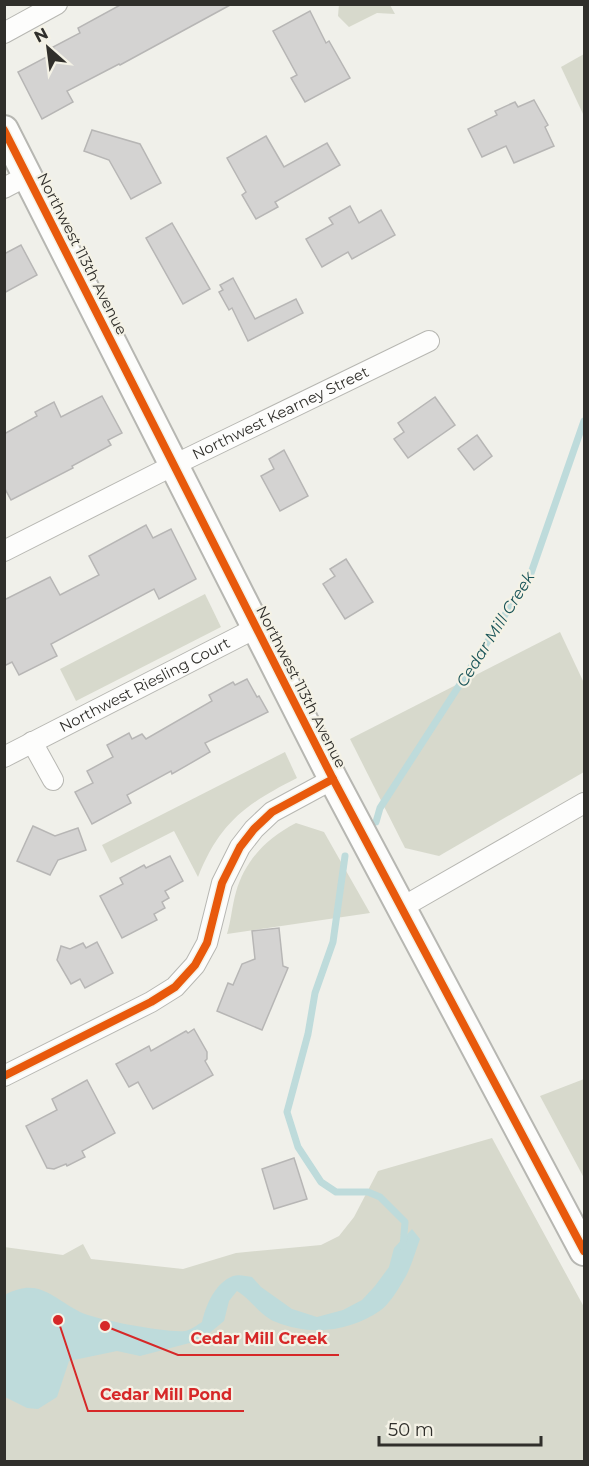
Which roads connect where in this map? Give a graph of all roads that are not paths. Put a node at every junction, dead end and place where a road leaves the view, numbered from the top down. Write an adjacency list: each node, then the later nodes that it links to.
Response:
1 (57, 4): 2 (street)
2 (4, 33)
3 (4, 130): 4 (street, Northwest 113th Avenue)
4 (16, 182): 6 (street, Northwest 113th Avenue)
5 (429, 341): 6 (street, Northwest Kearney Street)
6 (174, 465): 7 (street, Northwest Kearney Street); 8 (street, Northwest 113th Avenue)
7 (4, 552)
8 (256, 628): 9 (street, Northwest Riesling Court); 11 (street, Northwest 113th Avenue)
9 (32, 742): 10 (street, Northwest Riesling Court); 12 (street)
10 (4, 757)
11 (333, 779): 14 (street, Northwest 113th Avenue); 15 (street)
12 (52, 780)
13 (585, 803): 14 (street)
14 (401, 908): 16 (street, Northwest 113th Avenue)
15 (4, 1076)
16 (585, 1251)

